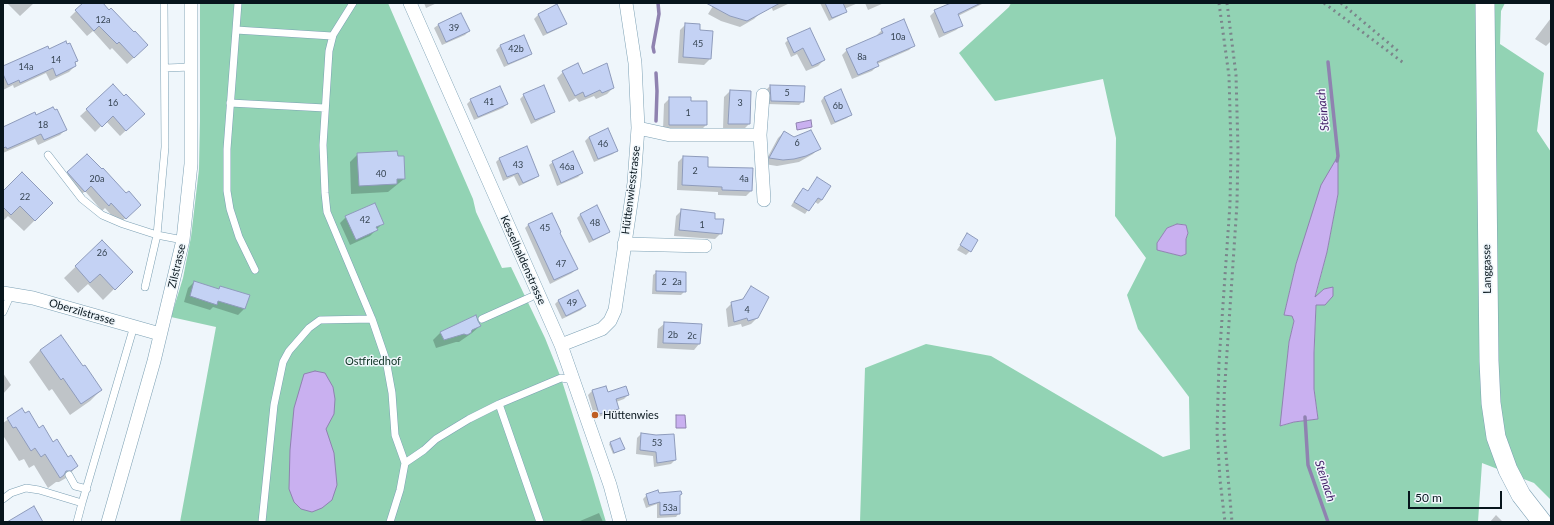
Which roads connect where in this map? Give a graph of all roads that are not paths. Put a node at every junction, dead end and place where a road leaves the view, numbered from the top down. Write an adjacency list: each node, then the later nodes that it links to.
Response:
1 (164, 3): 11 (lane)
2 (191, 3): 10 (street, Zilstrasse)
3 (238, 3): 8 (lane)
4 (353, 3): 9 (lane)
5 (410, 3): 32 (street, Kesselhaldenstrasse)
6 (626, 3): 15 (street, Hüttenwiesstrasse)
7 (1485, 3): 46 (main road, Langgasse)
8 (236, 30): 9 (lane); 13 (lane)
9 (332, 36): 14 (lane)
10 (192, 67): 11 (lane); 20 (street, Zilstrasse)
11 (165, 68): 19 (lane)
12 (763, 95): 16 (street)
13 (230, 103): 14 (lane); 23 (lane)
14 (325, 108): 28 (lane)
15 (638, 128): 16 (street); 21 (street, Hüttenwiesstrasse)
16 (760, 135): 18 (street)
17 (48, 155): 19 (lane)
18 (764, 200)
19 (157, 235): 20 (lane); 24 (lane)
20 (183, 240): 31 (street, Zilstrasse)
21 (624, 244): 22 (street); 32 (street, Hüttenwiesstrasse)
22 (705, 246)
23 (255, 270)
24 (145, 287)
25 (7, 293): 27 (lane); 30 (street, Oberzilstrasse)
26 (531, 297): 29 (lane)
27 (3, 312)
28 (372, 319): 35 (lane); 42 (lane)
29 (482, 319)
30 (134, 326): 31 (street, Oberzilstrasse); 37 (lane)
31 (160, 334): 41 (street, Zilstrasse)
32 (561, 345): 33 (street, Kesselhaldenstrasse)
33 (574, 380): 34 (lane); 45 (street, Kesselhaldenstrasse)
34 (499, 404): 35 (lane); 44 (lane)
35 (405, 463): 43 (lane)
36 (69, 475): 37 (lane)
37 (87, 488): 39 (lane)
38 (3, 499): 39 (lane)
39 (82, 503): 40 (lane)
40 (77, 522)
41 (108, 522)
42 (262, 522)
43 (390, 522)
44 (540, 522)
45 (620, 522)
46 (1542, 522)

